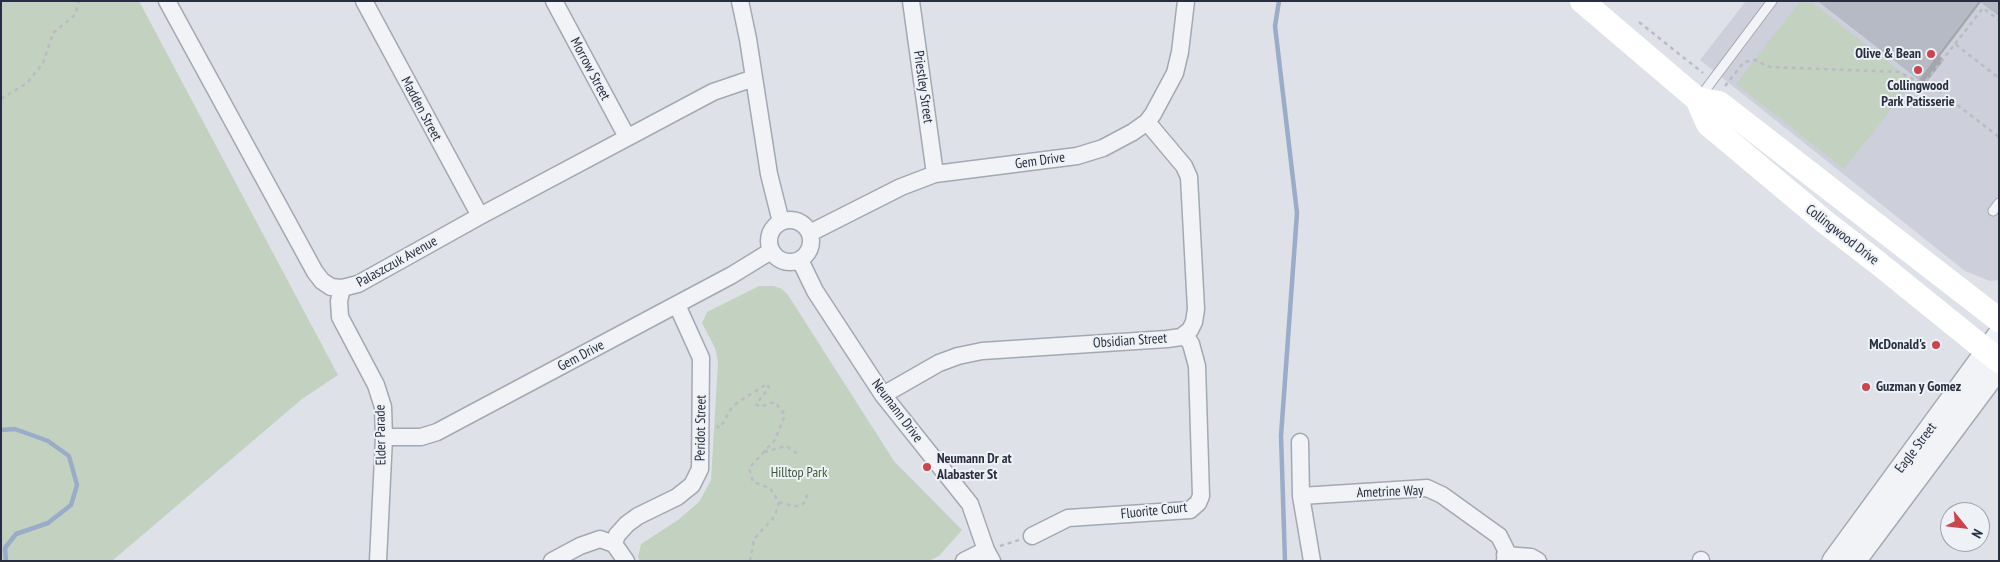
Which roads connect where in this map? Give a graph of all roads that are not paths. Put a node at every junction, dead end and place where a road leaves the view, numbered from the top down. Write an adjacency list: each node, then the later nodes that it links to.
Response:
1 (167, 1): 21 (street, Palaszczuk Avenue)
2 (364, 1): 16 (street, Madden Street)
3 (554, 1): 12 (street, Morrow Street)
4 (740, 1): 9 (street)
5 (911, 1): 13 (street, Priestley Street)
6 (1186, 1): 11 (street, Gem Drive)
7 (1582, 1): 10 (main road, Collingwood Drive)
8 (1772, 1): 10 (lane)
9 (754, 78): 12 (street, Palaszczuk Avenue); 17 (street)
10 (1697, 99): 23 (main road, Collingwood Drive); 25 (main road, Collingwood Drive)
11 (1146, 122): 13 (street, Gem Drive); 24 (street, Obsidian Street)
12 (627, 137): 16 (street, Palaszczuk Avenue)
13 (935, 174): 18 (street, Gem Drive)
14 (1999, 203): 15 (lane)
15 (1993, 211)
16 (480, 216): 21 (street, Palaszczuk Avenue)
17 (781, 222): 18 (street); 19 (street)
18 (810, 233): 20 (street)
19 (771, 251): 20 (street); 22 (street, Gem Drive)
20 (800, 260): 26 (street, Neumann Drive)
21 (342, 288): 27 (street, Elder Parade)
22 (677, 305): 27 (street, Gem Drive); 31 (street, Peridot Street)
23 (1999, 320)
24 (1186, 335): 26 (street, Obsidian Street); 30 (street, Fluorite Court)
25 (1996, 354): 40 (street, Eagle Street); 41 (street, Eagle Street)
26 (883, 395): 32 (street, Neumann Drive)
27 (384, 437): 34 (street, Elder Parade)
28 (1300, 442): 29 (street)
29 (1301, 496): 33 (street, Ametrine Way); 38 (street)
30 (1032, 536)
31 (614, 544): 35 (street); 36 (street)
32 (989, 555): 37 (street)
33 (1505, 558): 39 (street)
34 (378, 561)
35 (552, 561)
36 (626, 561)
37 (964, 561)
38 (1312, 561)
39 (1538, 561)
40 (1833, 561)
41 (1855, 561)

